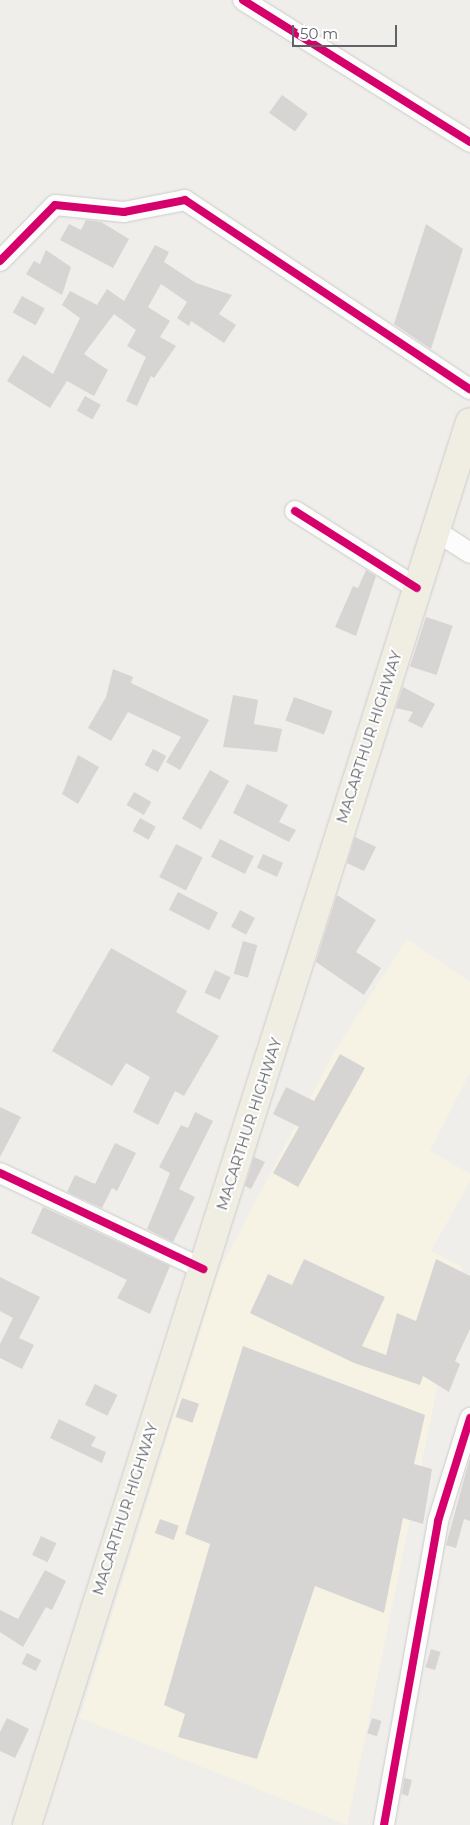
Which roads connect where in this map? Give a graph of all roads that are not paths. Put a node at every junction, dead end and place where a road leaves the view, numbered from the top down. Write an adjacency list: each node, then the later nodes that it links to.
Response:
1 (243, 0): 2 (street)
2 (470, 142)
3 (0, 261): 4 (street)
4 (470, 389)
5 (470, 422): 6 (highway, MACARTHUR HIGHWAY)
6 (464, 465): 8 (highway, MACARTHUR HIGHWAY)
7 (295, 511): 10 (street)
8 (436, 531): 9 (street); 10 (highway, MACARTHUR HIGHWAY)
9 (470, 553)
10 (417, 588): 12 (highway, MACARTHUR HIGHWAY)
11 (0, 1173): 12 (street)
12 (203, 1269): 14 (highway, MACARTHUR HIGHWAY)
13 (470, 1418): 15 (street)
14 (27, 1825)
15 (384, 1825)

